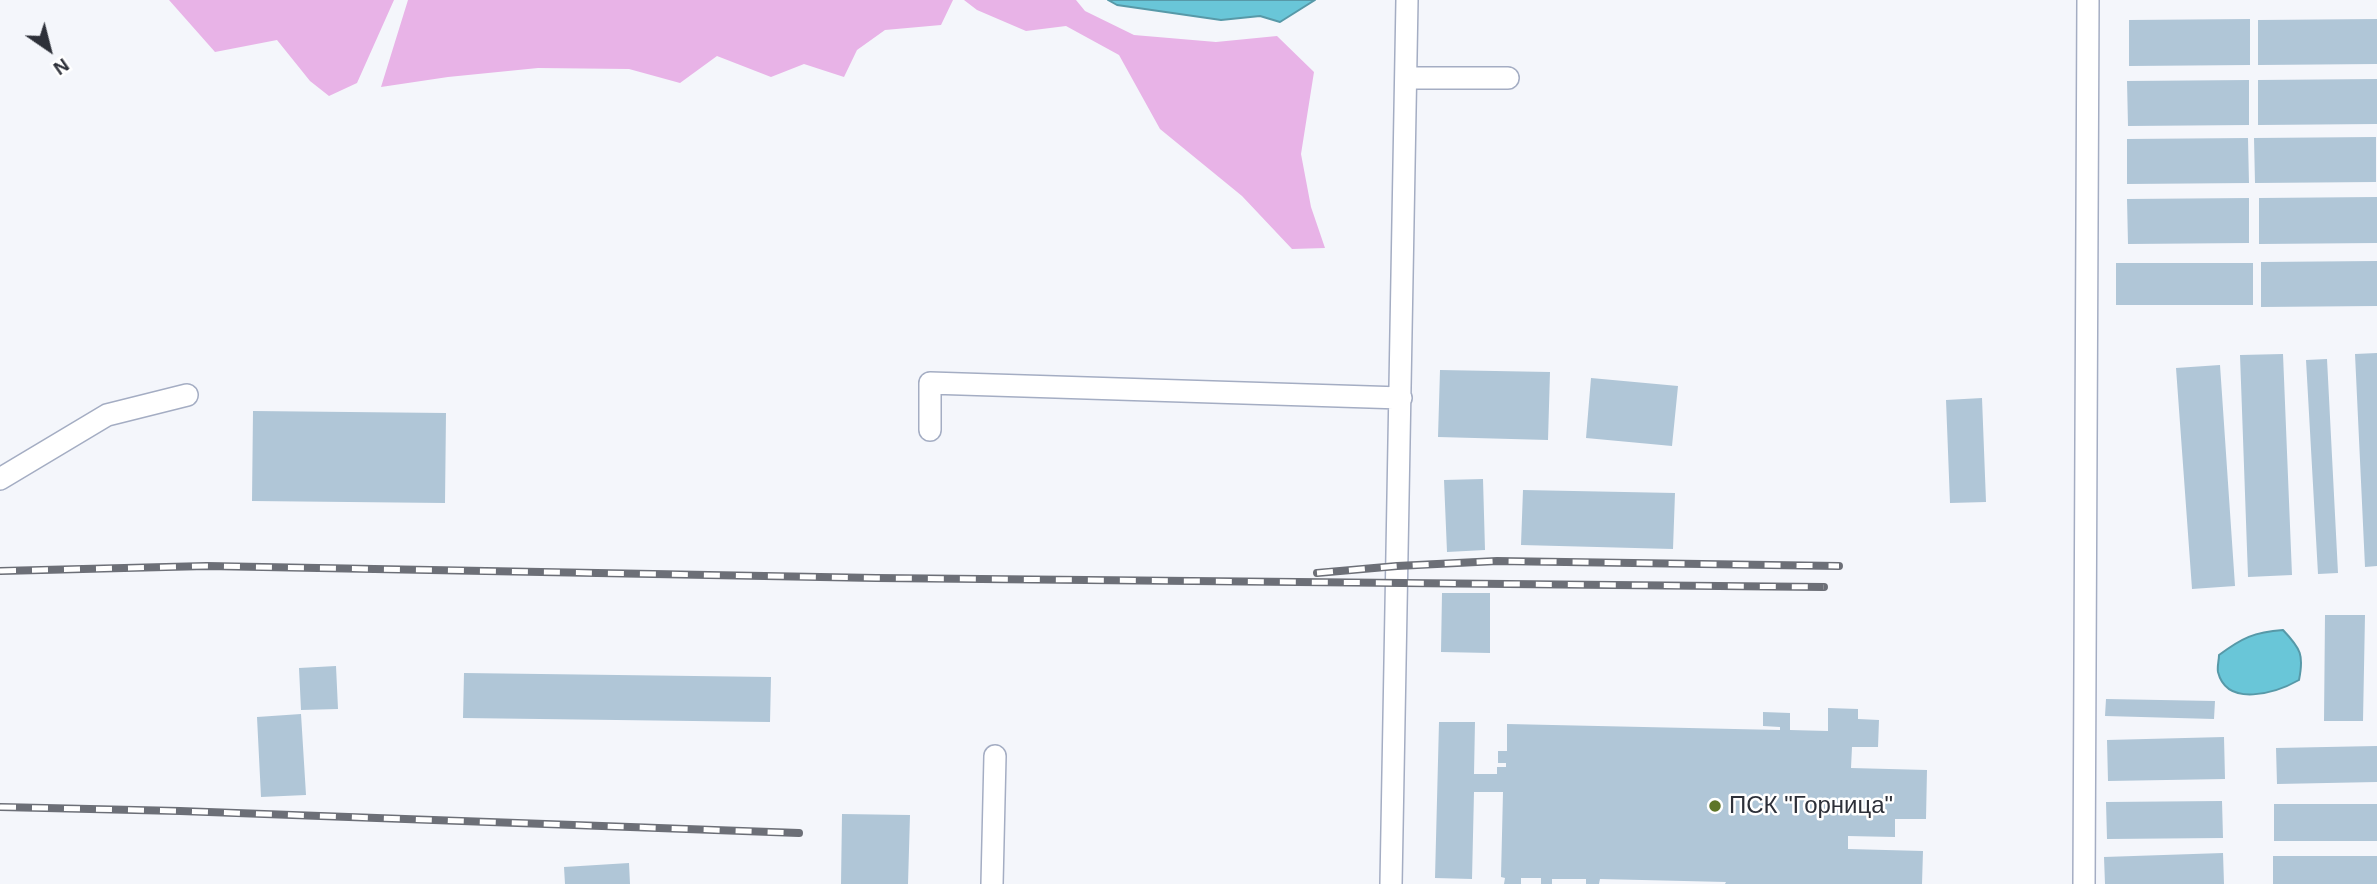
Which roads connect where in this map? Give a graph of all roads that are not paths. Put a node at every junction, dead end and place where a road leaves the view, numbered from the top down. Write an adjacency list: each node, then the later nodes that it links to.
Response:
1 (1408, 0): 3 (lane)
2 (2088, 0): 12 (lane)
3 (1406, 78): 4 (lane); 6 (lane)
4 (1508, 78)
5 (187, 395): 8 (lane)
6 (1401, 398): 7 (lane); 11 (lane)
7 (930, 430)
8 (0, 479)
9 (995, 756): 10 (lane)
10 (992, 884)
11 (1391, 884)
12 (2084, 884)

